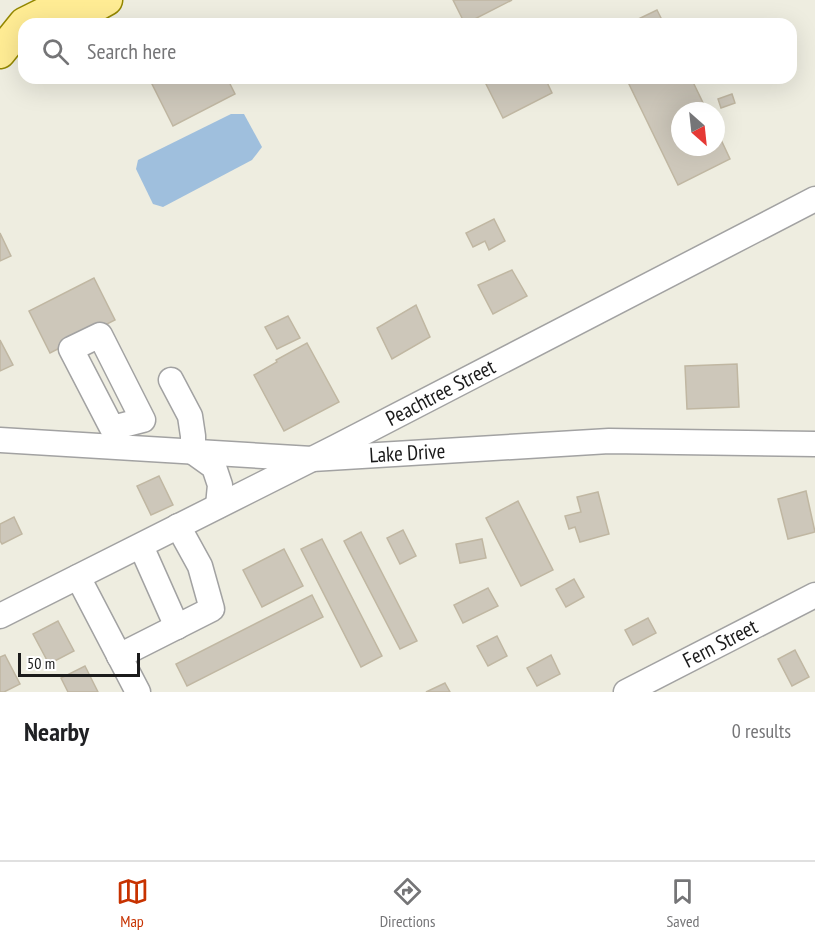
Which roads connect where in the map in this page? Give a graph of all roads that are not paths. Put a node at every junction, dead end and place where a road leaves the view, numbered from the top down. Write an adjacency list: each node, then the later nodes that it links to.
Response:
1 (41, 0): 6 (main road)
2 (70, 0): 4 (main road)
3 (107, 0): 5 (main road)
4 (34, 18)
5 (75, 18)
6 (0, 21)
7 (18, 31): 9 (main road)
8 (18, 46): 9 (main road)
9 (0, 54)
10 (815, 199): 12 (street, Peachtree Street)
11 (171, 381): 15 (street)
12 (395, 417): 16 (street); 17 (street, Peachtree Street)
13 (0, 440): 15 (street, Lake Drive)
14 (815, 444): 16 (street, Lake Drive)
15 (193, 452): 17 (street, Lake Drive); 18 (street)
16 (402, 454): 17 (street, Lake Drive)
17 (312, 459): 18 (street, Peachtree Street)
18 (218, 506): 19 (street, Peachtree Street)
19 (178, 526): 20 (street, Peachtree Street); 24 (street)
20 (141, 546): 21 (street, Peachtree Street); 24 (street)
21 (78, 577): 23 (street, Peachtree Street); 25 (street)
22 (815, 595): 27 (street, Fern Street)
23 (0, 616)
24 (177, 627): 25 (street)
25 (119, 656): 26 (street)
26 (138, 692)
27 (626, 692)

